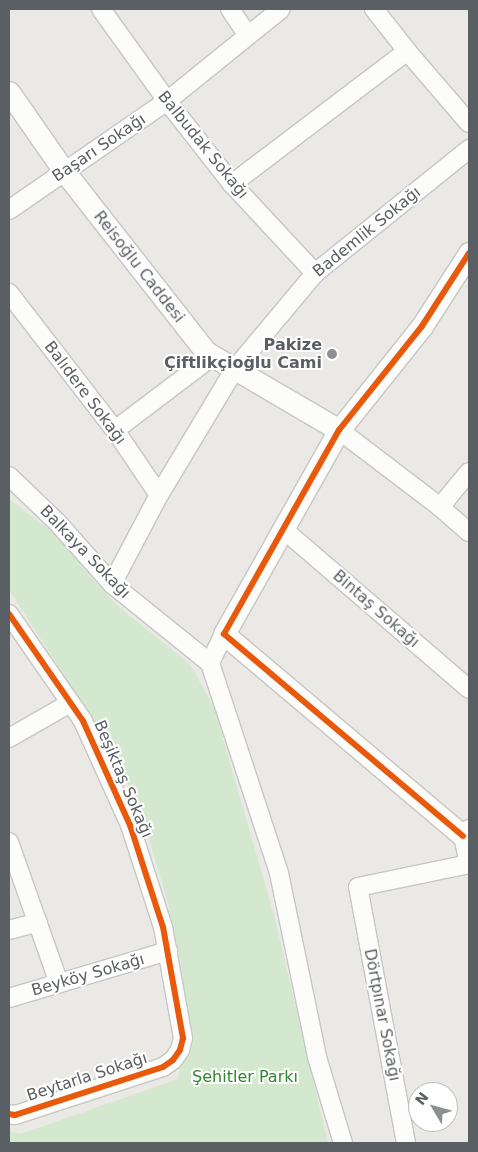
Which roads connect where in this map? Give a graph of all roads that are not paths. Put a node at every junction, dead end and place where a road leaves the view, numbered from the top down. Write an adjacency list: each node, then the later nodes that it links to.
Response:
1 (101, 9): 8 (street, Balbudak Sokağı)
2 (230, 9): 5 (street)
3 (281, 9): 5 (street, Başarı Sokağı)
4 (374, 9): 6 (street)
5 (247, 34): 8 (street, Başarı Sokağı)
6 (407, 51): 9 (street); 12 (street)
7 (9, 92): 11 (street, Reisoğlu Caddesi)
8 (167, 101): 11 (street, Başarı Sokağı); 12 (street, Balbudak Sokağı)
9 (469, 123)
10 (469, 148): 15 (street, Bademlik Sokağı)
11 (64, 171): 13 (street, Başarı Sokağı); 17 (street, Reisoğlu Caddesi)
12 (232, 184): 15 (street, Balbudak Sokağı)
13 (9, 210)
14 (469, 253): 20 (street)
15 (315, 273): 18 (street, Bademlik Sokağı)
16 (9, 293): 19 (street, Balıdere Sokağı)
17 (213, 356): 18 (street, Reisoğlu Caddesi); 19 (street)
18 (234, 370): 20 (street, Reisoğlu Caddesi); 23 (street, Bademlik Sokağı)
19 (115, 430): 23 (street, Balıdere Sokağı)
20 (339, 430): 24 (street, Reisoğlu Caddesi); 25 (street)
21 (469, 472): 24 (street)
22 (9, 476): 27 (street, Balkaya Sokağı)
23 (158, 495): 27 (street, Bademlik Sokağı)
24 (440, 507): 26 (street, Reisoğlu Caddesi)
25 (283, 529): 29 (street); 31 (street, Bintaş Sokağı)
26 (469, 532)
27 (112, 584): 30 (street, Balkaya Sokağı)
28 (9, 614): 32 (street, Beşiktaş Sokağı)
29 (224, 634): 30 (street); 34 (street)
30 (210, 663): 44 (street)
31 (469, 689)
32 (70, 703): 33 (street); 39 (street, Beşiktaş Sokağı)
33 (9, 738)
34 (466, 833): 36 (street)
35 (9, 842): 37 (street)
36 (469, 864): 45 (street, Dörtpınar Sokağı)
37 (38, 922): 38 (street); 40 (street)
38 (9, 930)
39 (168, 951): 40 (street, Beyköy Sokağı); 42 (street, Beşiktaş Sokağı)
40 (59, 983): 41 (street, Beyköy Sokağı)
41 (9, 998)
42 (173, 1060): 43 (street, Beytarla Sokağı)
43 (9, 1114)
44 (344, 1143)
45 (406, 1143)

